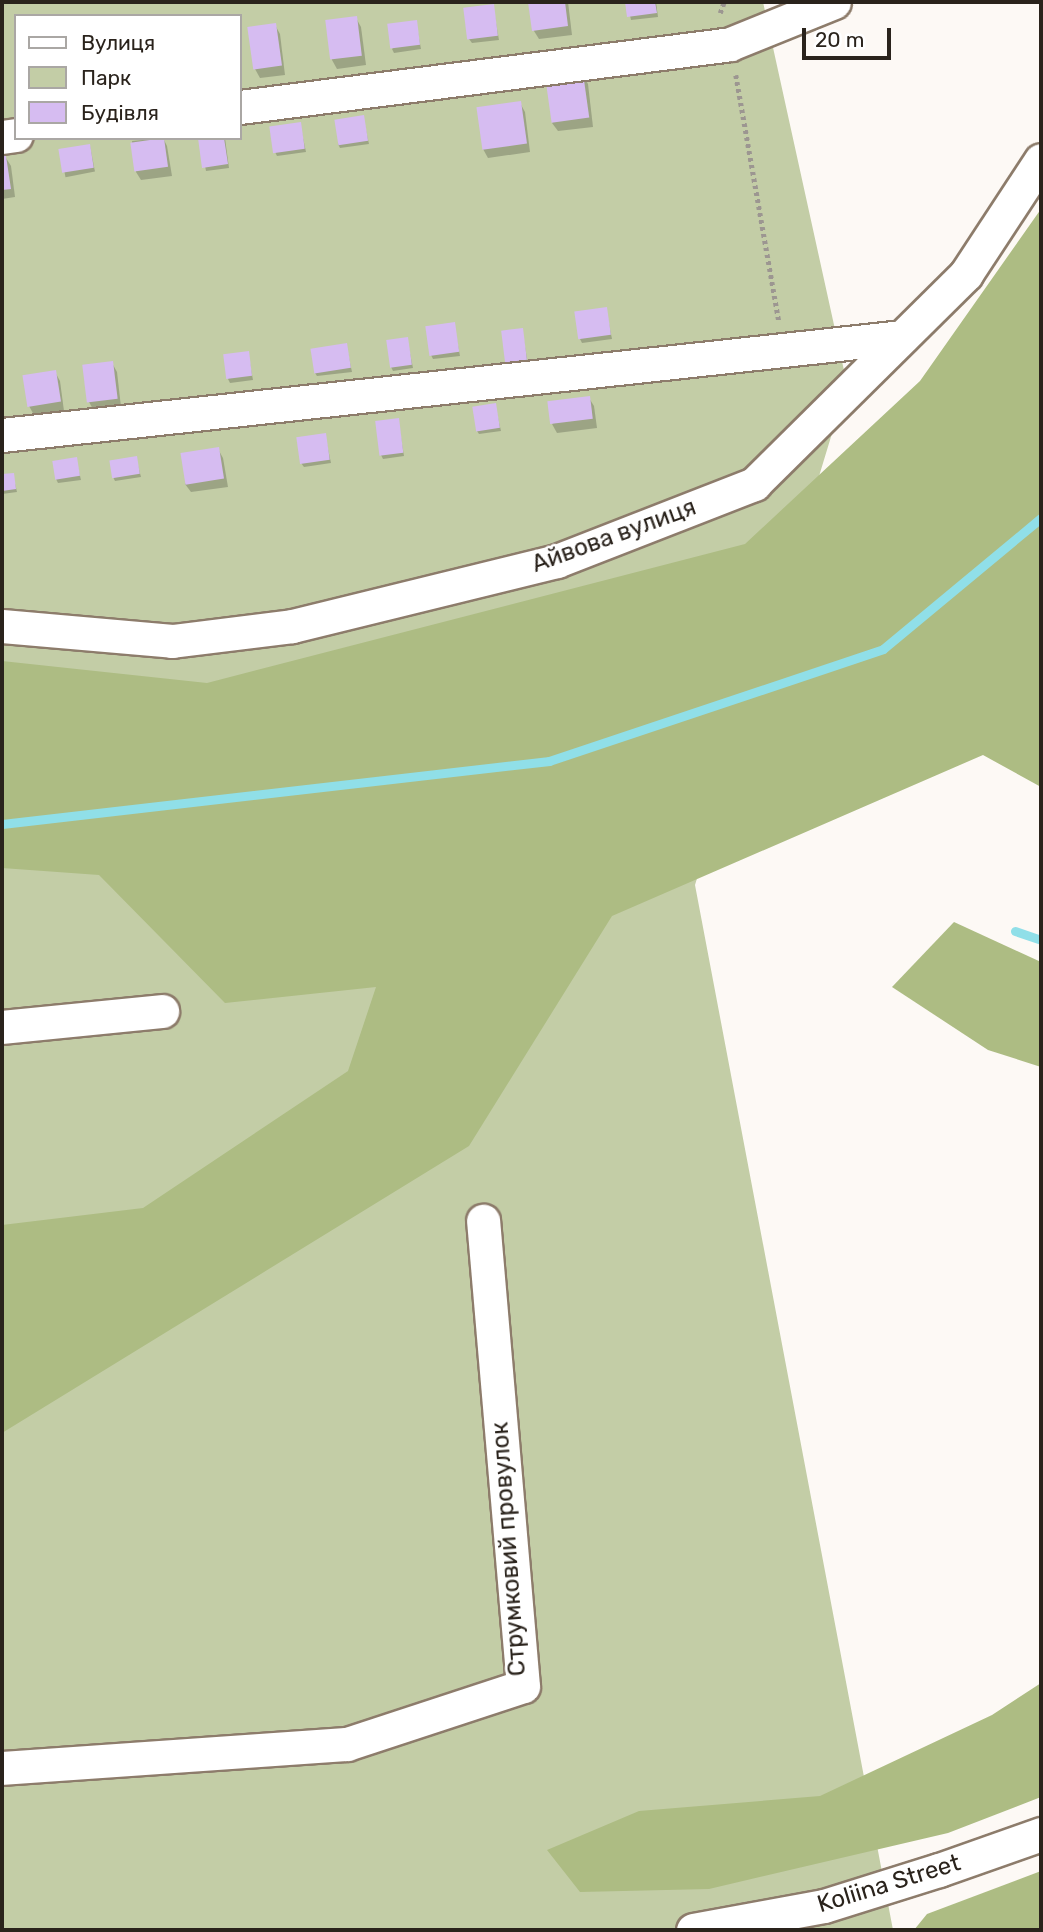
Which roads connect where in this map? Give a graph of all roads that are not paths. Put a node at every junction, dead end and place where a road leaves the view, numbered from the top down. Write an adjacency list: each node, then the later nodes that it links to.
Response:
1 (834, 2): 2 (street)
2 (242, 107)
3 (1041, 160): 4 (street, Айвова вулиця)
4 (902, 337): 5 (street); 6 (street, Айвова вулиця)
5 (2, 435)
6 (2, 626)
7 (162, 1011): 8 (street)
8 (2, 1027)
9 (483, 1220): 10 (street, Струмковий провулок)
10 (2, 1768)
11 (1041, 1834): 12 (street, Koliina Street)
12 (693, 1930)

